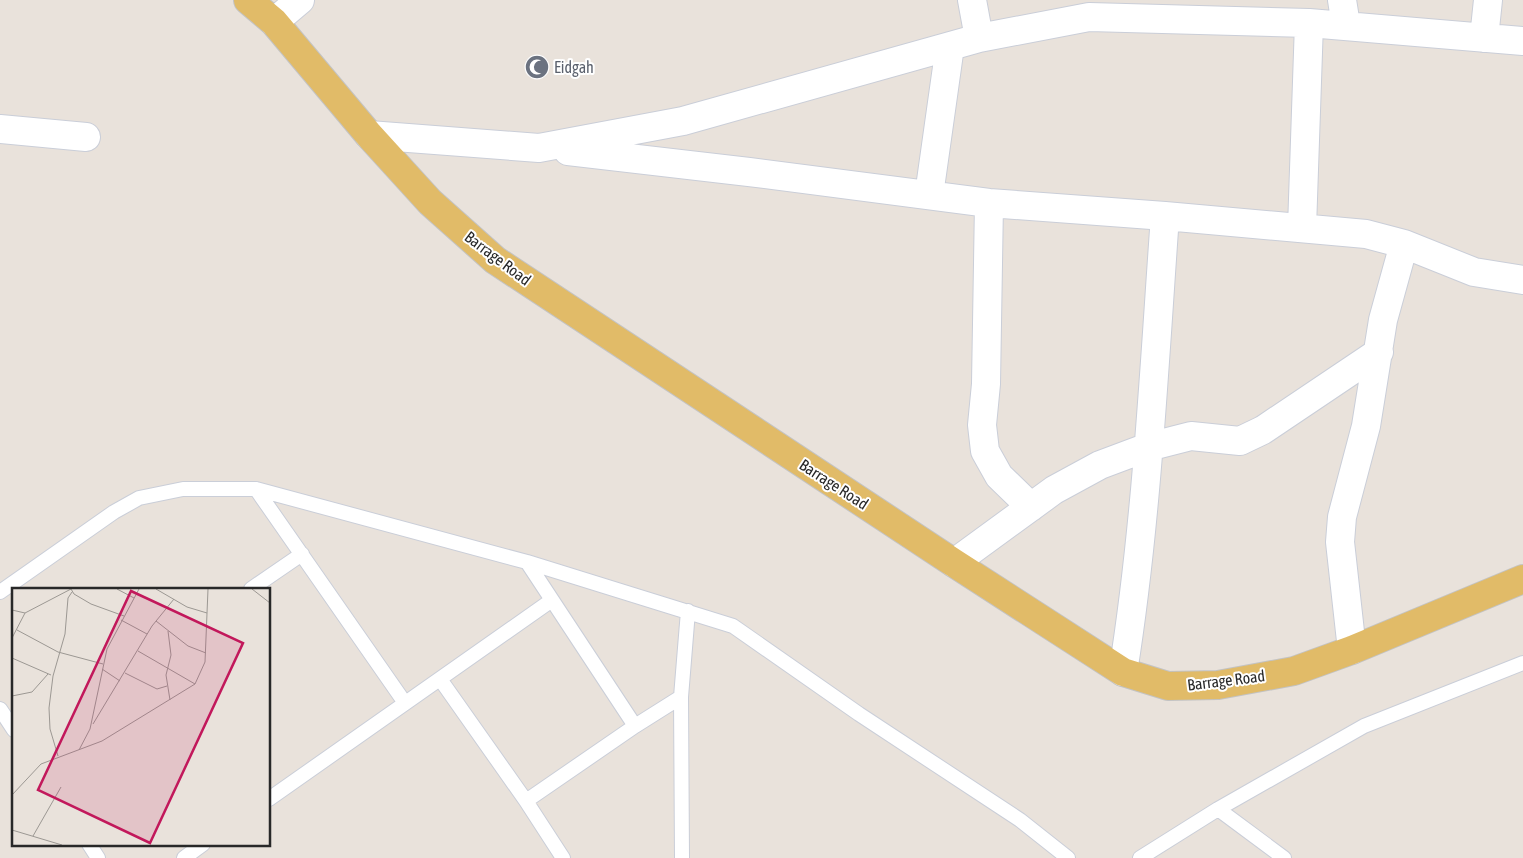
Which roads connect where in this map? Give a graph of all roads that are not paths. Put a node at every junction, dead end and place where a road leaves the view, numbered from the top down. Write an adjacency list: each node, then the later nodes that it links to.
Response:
1 (248, 0): 6 (main road, Barrage Road)
2 (300, 0): 6 (street)
3 (972, 0): 8 (street)
4 (1488, 0): 9 (street)
5 (1344, 13): 7 (street); 9 (street)
6 (274, 22): 13 (main road, Barrage Road)
7 (1309, 23): 8 (street); 19 (street)
8 (979, 38): 11 (street)
9 (1484, 38): 10 (street)
10 (1523, 42)
11 (950, 46): 15 (street); 16 (street)
12 (0, 129): 14 (street)
13 (369, 135): 15 (street); 28 (main road, Barrage Road)
14 (86, 137)
15 (539, 148): 16 (street)
16 (929, 195): 17 (street)
17 (989, 203): 18 (street); 25 (street)
18 (1165, 216): 19 (street); 23 (street)
19 (1302, 228): 20 (street)
20 (1404, 244): 21 (street); 22 (street)
21 (1523, 280)
22 (1379, 352): 23 (street); 34 (street)
23 (1148, 447): 25 (street); 36 (street)
24 (256, 489): 26 (lane); 27 (lane); 31 (lane)
25 (1031, 507): 28 (street)
26 (302, 554): 30 (lane); 39 (lane)
27 (527, 562): 32 (lane); 33 (lane)
28 (954, 563): 36 (main road, Barrage Road)
29 (1523, 579): 34 (main road, Barrage Road)
30 (252, 588)
31 (0, 592)
32 (552, 600): 37 (lane); 41 (lane)
33 (688, 611): 38 (lane); 52 (lane)
34 (1352, 650): 36 (main road, Barrage Road)
35 (1523, 663): 45 (lane)
36 (1123, 672)
37 (440, 679): 39 (lane); 44 (lane)
38 (681, 697): 41 (lane); 51 (lane)
39 (405, 703): 43 (lane)
40 (0, 709): 42 (lane)
41 (635, 726): 44 (lane)
42 (12, 727)
43 (270, 797)
44 (526, 801): 50 (lane)
45 (1218, 809): 53 (lane); 54 (lane)
46 (90, 846): 48 (lane)
47 (201, 846): 49 (lane)
48 (98, 858)
49 (184, 858)
50 (563, 858)
51 (682, 858)
52 (1068, 858)
53 (1140, 858)
54 (1284, 858)

